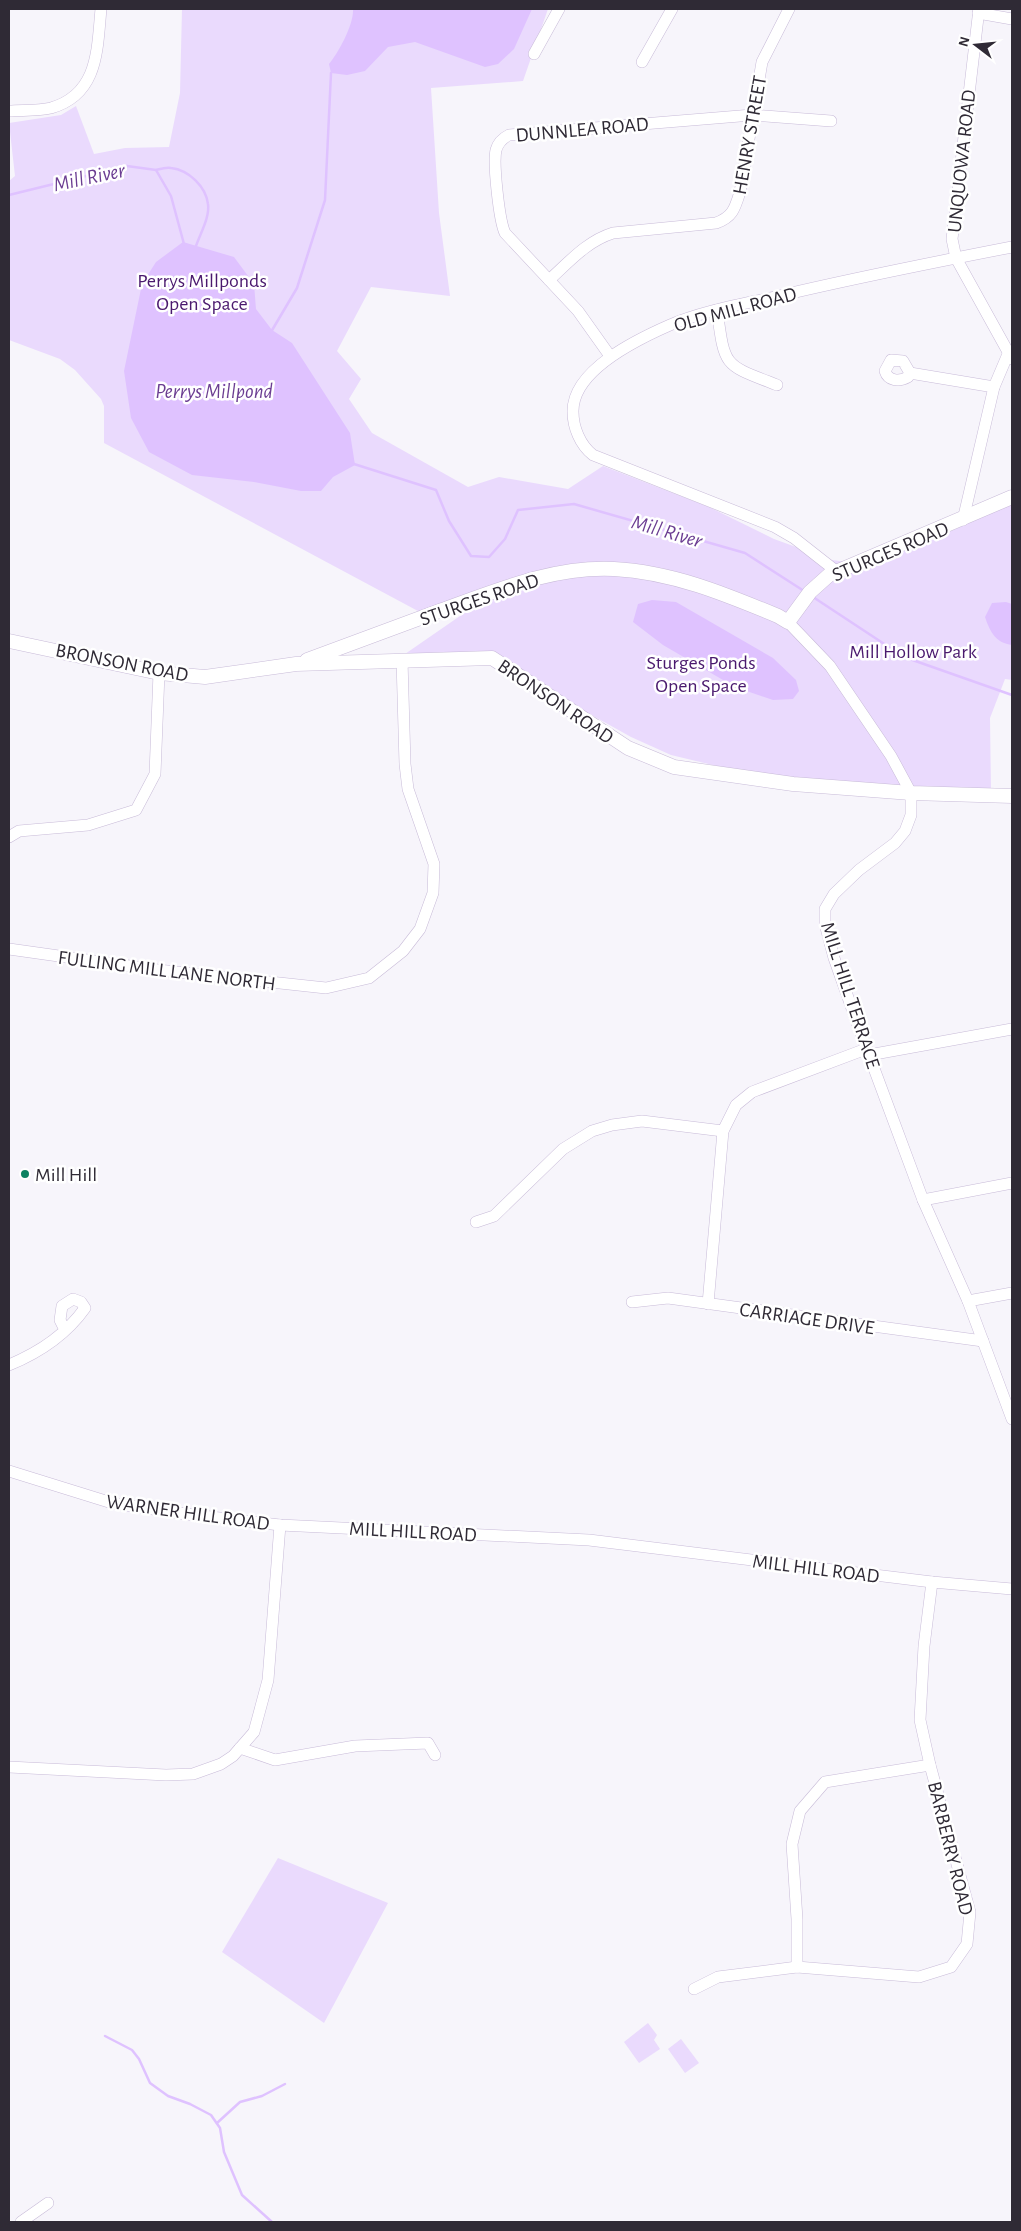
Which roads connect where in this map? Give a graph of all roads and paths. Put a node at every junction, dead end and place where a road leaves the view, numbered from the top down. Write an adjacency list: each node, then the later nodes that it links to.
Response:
1 (101, 9): 9 (street)
2 (559, 9): 7 (street)
3 (672, 9): 8 (street)
4 (789, 9): 10 (street, HENRY STREET)
5 (978, 11): 6 (street); 13 (street, UNQUOWA ROAD)
6 (1012, 19)
7 (534, 54)
8 (642, 62)
9 (9, 111)
10 (752, 115): 11 (street, DUNNLEA ROAD); 14 (street, HENRY STREET); 14 (street, DUNNLEA ROAD)
11 (832, 121)
12 (1012, 247): 13 (street, OLD MILL ROAD)
13 (956, 258): 15 (street, OLD MILL ROAD); 17 (street, UNQUOWA ROAD)
14 (549, 280): 16 (street, DUNNLEA ROAD)
15 (717, 310): 16 (street, OLD MILL ROAD); 19 (street)
16 (610, 356): 23 (street, OLD MILL ROAD)
17 (1010, 356): 20 (street)
18 (910, 373): 20 (street)
19 (777, 385)
20 (994, 387): 22 (street)
21 (1012, 497): 22 (main road, STURGES ROAD)
22 (963, 520): 23 (main road, STURGES ROAD)
23 (832, 573): 24 (main road, STURGES ROAD)
24 (788, 622): 27 (main road, STURGES ROAD); 29 (street)
25 (9, 641): 28 (main road, BRONSON ROAD)
26 (402, 660): 27 (main road, BRONSON ROAD); 29 (main road, BRONSON ROAD); 32 (street, FULLING MILL LANE NORTH)
27 (296, 664): 28 (main road, BRONSON ROAD)
28 (159, 673): 31 (street)
29 (911, 793): 30 (main road, BRONSON ROAD); 34 (street, MILL HILL TERRACE)
30 (1012, 796)
31 (9, 837)
32 (9, 949)
33 (1012, 1029): 34 (street)
34 (867, 1052): 35 (street); 37 (street, MILL HILL TERRACE)
35 (722, 1131): 38 (street); 42 (street)
36 (1012, 1183): 37 (street)
37 (923, 1200): 40 (street, MILL HILL TERRACE)
38 (476, 1222)
39 (1012, 1293): 40 (street)
40 (968, 1301): 44 (street, MILL HILL TERRACE)
41 (632, 1302): 42 (street, CARRIAGE DRIVE)
42 (708, 1304): 44 (street, CARRIAGE DRIVE)
43 (65, 1330): 45 (street)
44 (983, 1341): 46 (street, MILL HILL TERRACE)
45 (9, 1365)
46 (1012, 1419)
47 (9, 1471): 48 (street, WARNER HILL ROAD)
48 (280, 1525): 49 (street, MILL HILL ROAD); 51 (street)
49 (932, 1582): 50 (street, MILL HILL ROAD); 53 (street, BARBERRY ROAD)
50 (1012, 1589)
51 (240, 1748): 52 (street); 54 (street)
52 (435, 1755)
53 (930, 1765): 55 (street); 55 (street, BARBERRY ROAD)
54 (9, 1767)
55 (797, 1967): 56 (street, BARBERRY ROAD)
56 (694, 1989)
57 (48, 2203): 58 (street)
58 (21, 2222)

